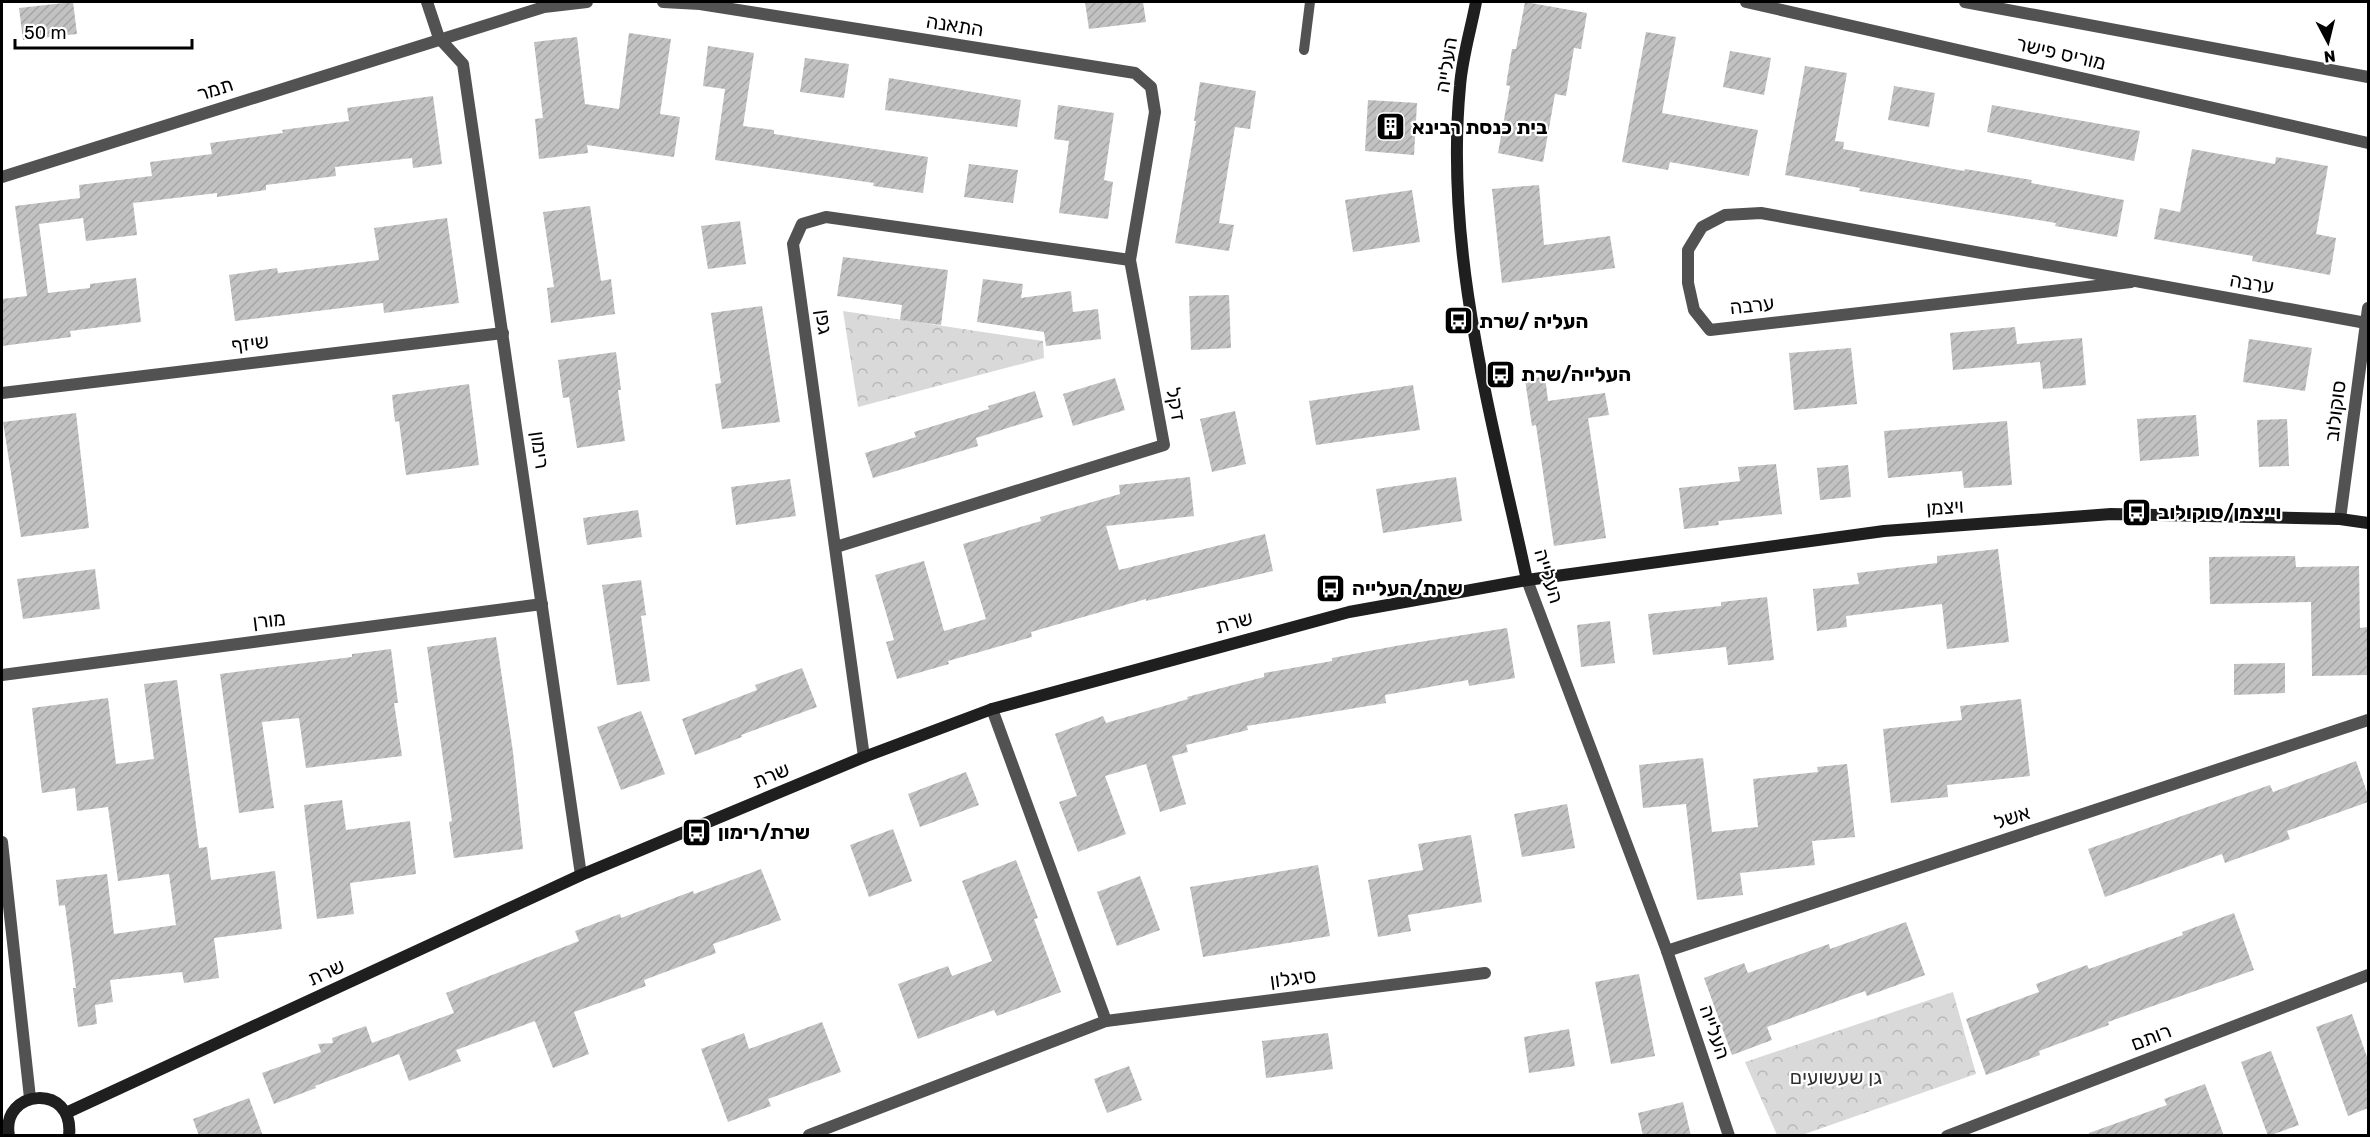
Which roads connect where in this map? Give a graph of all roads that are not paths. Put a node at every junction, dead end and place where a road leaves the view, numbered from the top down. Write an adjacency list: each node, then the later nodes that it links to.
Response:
1 (427, 2): 8 (street)
2 (587, 2): 8 (street)
3 (663, 2): 10 (street, התאנה)
4 (1311, 2): 9 (lane)
5 (1476, 2): 23 (street, העלייה)
6 (1746, 2): 12 (street, מוריס פישר)
7 (1965, 2): 11 (street, מוריס פישר)
8 (440, 38): 13 (street, תמר); 18 (street, רימון)
9 (1304, 50)
10 (1135, 73): 14 (street, דקל)
11 (2368, 77)
12 (2368, 143)
13 (2, 177)
14 (1130, 260): 22 (street, דקל); 22 (street, גפן)
15 (2131, 282): 15 (street, ערבה); 17 (street, ערבה)
16 (2368, 308): 17 (street, סוקולוב)
17 (2366, 323): 20 (street, סוקולוב)
18 (503, 333): 19 (street, שיזף); 24 (street, רימון)
19 (2, 393)
20 (2340, 519): 21 (street, ויצמן); 23 (street, ויצמן)
21 (2368, 523)
22 (836, 547): 28 (street, גפן)
23 (1527, 580): 26 (street, שרת); 31 (street, העלייה)
24 (542, 604): 25 (street, מורן); 30 (street, רימון)
25 (2, 675)
26 (992, 710): 28 (street, שרת); 34 (street)
27 (2368, 720): 31 (street, אשל)
28 (864, 757): 30 (street, שרת)
29 (2, 842): 35 (street)
30 (581, 875): 36 (street, שרת)
31 (1667, 951): 40 (street, העלייה)
32 (1485, 973): 34 (street, סיגלון)
33 (2368, 975): 41 (street, רותם)
34 (1106, 1021): 37 (street, סיגלון)
35 (30, 1098): 36 (street); 38 (street)
36 (66, 1113): 39 (street)
37 (809, 1135)
38 (9, 1136)
39 (69, 1136)
40 (1729, 1136)
41 (1947, 1136)

